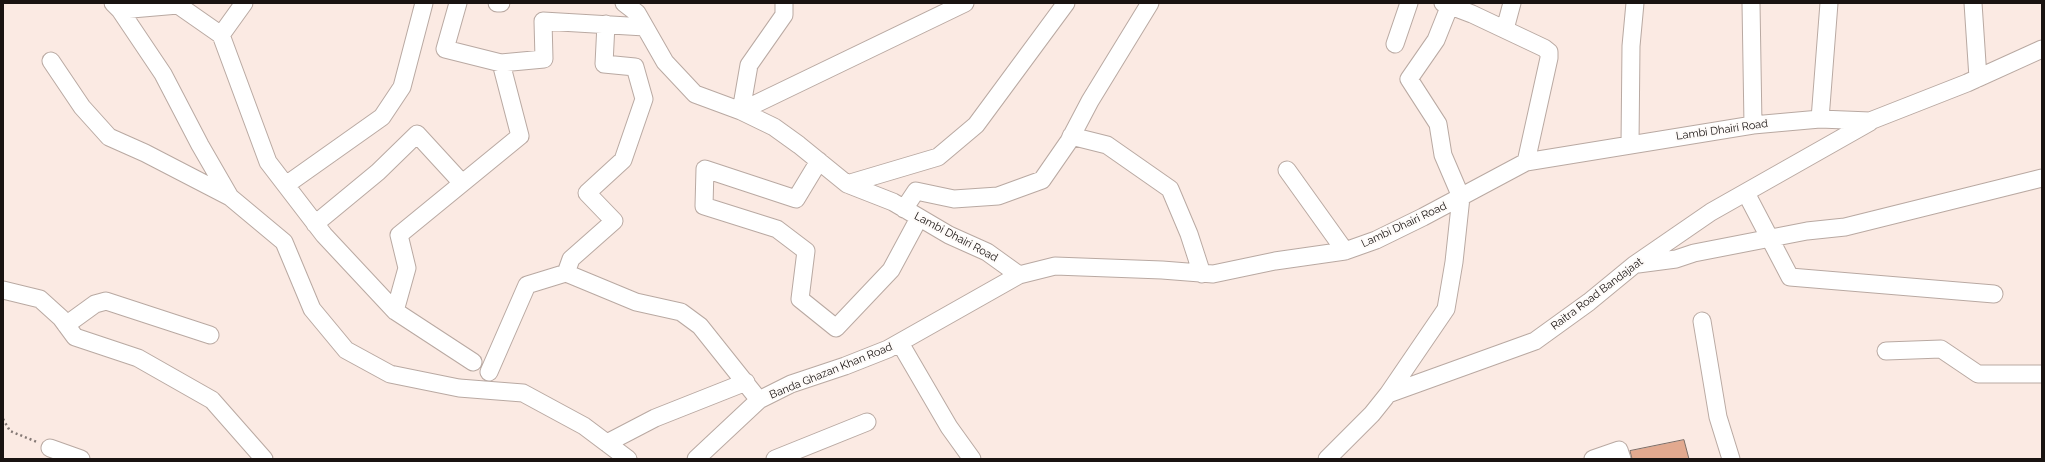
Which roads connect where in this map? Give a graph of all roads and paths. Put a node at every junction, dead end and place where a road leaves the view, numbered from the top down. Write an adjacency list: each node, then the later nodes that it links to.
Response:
1 (244, 3): 22 (street)
2 (424, 3): 40 (street)
3 (458, 3): 26 (street)
4 (497, 3): 5 (street)
5 (501, 3)
6 (624, 3): 20 (street, Lambi Dhairi Road)
7 (784, 3): 28 (street)
8 (965, 3): 28 (street)
9 (1066, 3): 39 (street)
10 (1150, 3): 32 (street)
11 (1409, 3): 23 (street)
12 (1512, 3): 21 (street)
13 (1635, 3): 33 (street)
14 (1751, 3): 31 (street)
15 (1829, 3): 29 (street)
16 (1973, 3): 27 (street)
17 (1447, 4): 21 (street); 42 (street)
18 (116, 6): 22 (street); 43 (street)
19 (606, 24): 20 (street); 26 (street); 50 (street)
20 (645, 27): 28 (street, Lambi Dhairi Road)
21 (1505, 29): 35 (street)
22 (221, 35): 40 (street)
23 (1395, 44)
24 (2042, 49): 27 (street, Lambi Dhairi Road)
25 (51, 61): 43 (street)
26 (501, 63): 38 (street)
27 (1978, 78): 30 (street, Lambi Dhairi Road)
28 (740, 110): 34 (street, Lambi Dhairi Road)
29 (1820, 119): 30 (street, Lambi Dhairi Road); 31 (street, Lambi Dhairi Road)
30 (1870, 121): 41 (street, Raitra Road Bandajaat)
31 (1753, 125): 33 (street, Lambi Dhairi Road)
32 (1071, 136): 44 (street); 51 (street)
33 (1630, 144): 35 (street, Lambi Dhairi Road)
34 (819, 161): 39 (street, Lambi Dhairi Road); 45 (street)
35 (1526, 162): 42 (street, Lambi Dhairi Road)
36 (1287, 170): 48 (street)
37 (2042, 178): 47 (street)
38 (462, 183): 46 (street); 55 (street)
39 (847, 184): 44 (street, Lambi Dhairi Road)
40 (286, 185): 46 (street)
41 (1746, 193): 47 (street); 49 (street, Raitra Road Bandajaat)
42 (1461, 197): 48 (street, Lambi Dhairi Road); 65 (street)
43 (230, 198): 69 (street)
44 (904, 209): 45 (street, Lambi Dhairi Road)
45 (919, 218): 52 (street, Lambi Dhairi Road)
46 (315, 224): 55 (street)
47 (1769, 239): 49 (street); 54 (street)
48 (1345, 251): 51 (street, Lambi Dhairi Road)
49 (1634, 265): 65 (street, Raitra Road Bandajaat)
50 (566, 273): 62 (street); 64 (street)
51 (1202, 274): 52 (street, Lambi Dhairi Road)
52 (1019, 275): 59 (street, Banda Ghazan Khan Road)
53 (3, 290): 57 (street)
54 (1994, 294)
55 (395, 311): 61 (street)
56 (1702, 321): 80 (street)
57 (66, 325): 58 (street); 72 (street)
58 (210, 335)
59 (900, 342): 66 (street, Banda Ghazan Khan Road); 76 (street)
60 (1886, 351): 63 (street)
61 (473, 362)
62 (489, 372)
63 (2042, 374)
64 (746, 382): 66 (street); 69 (street)
65 (1388, 394): 77 (street)
66 (759, 400): 74 (street, Banda Ghazan Khan Road)
67 (3, 419): 70 (path)
68 (867, 422): 75 (street)
69 (607, 443): 73 (street)
70 (50, 448): 71 (street)
71 (81, 459)
72 (264, 459)
73 (628, 459)
74 (696, 459)
75 (775, 459)
76 (972, 459)
77 (1327, 459)
78 (1593, 459): 79 (street)
79 (1622, 459)
80 (1731, 459)

